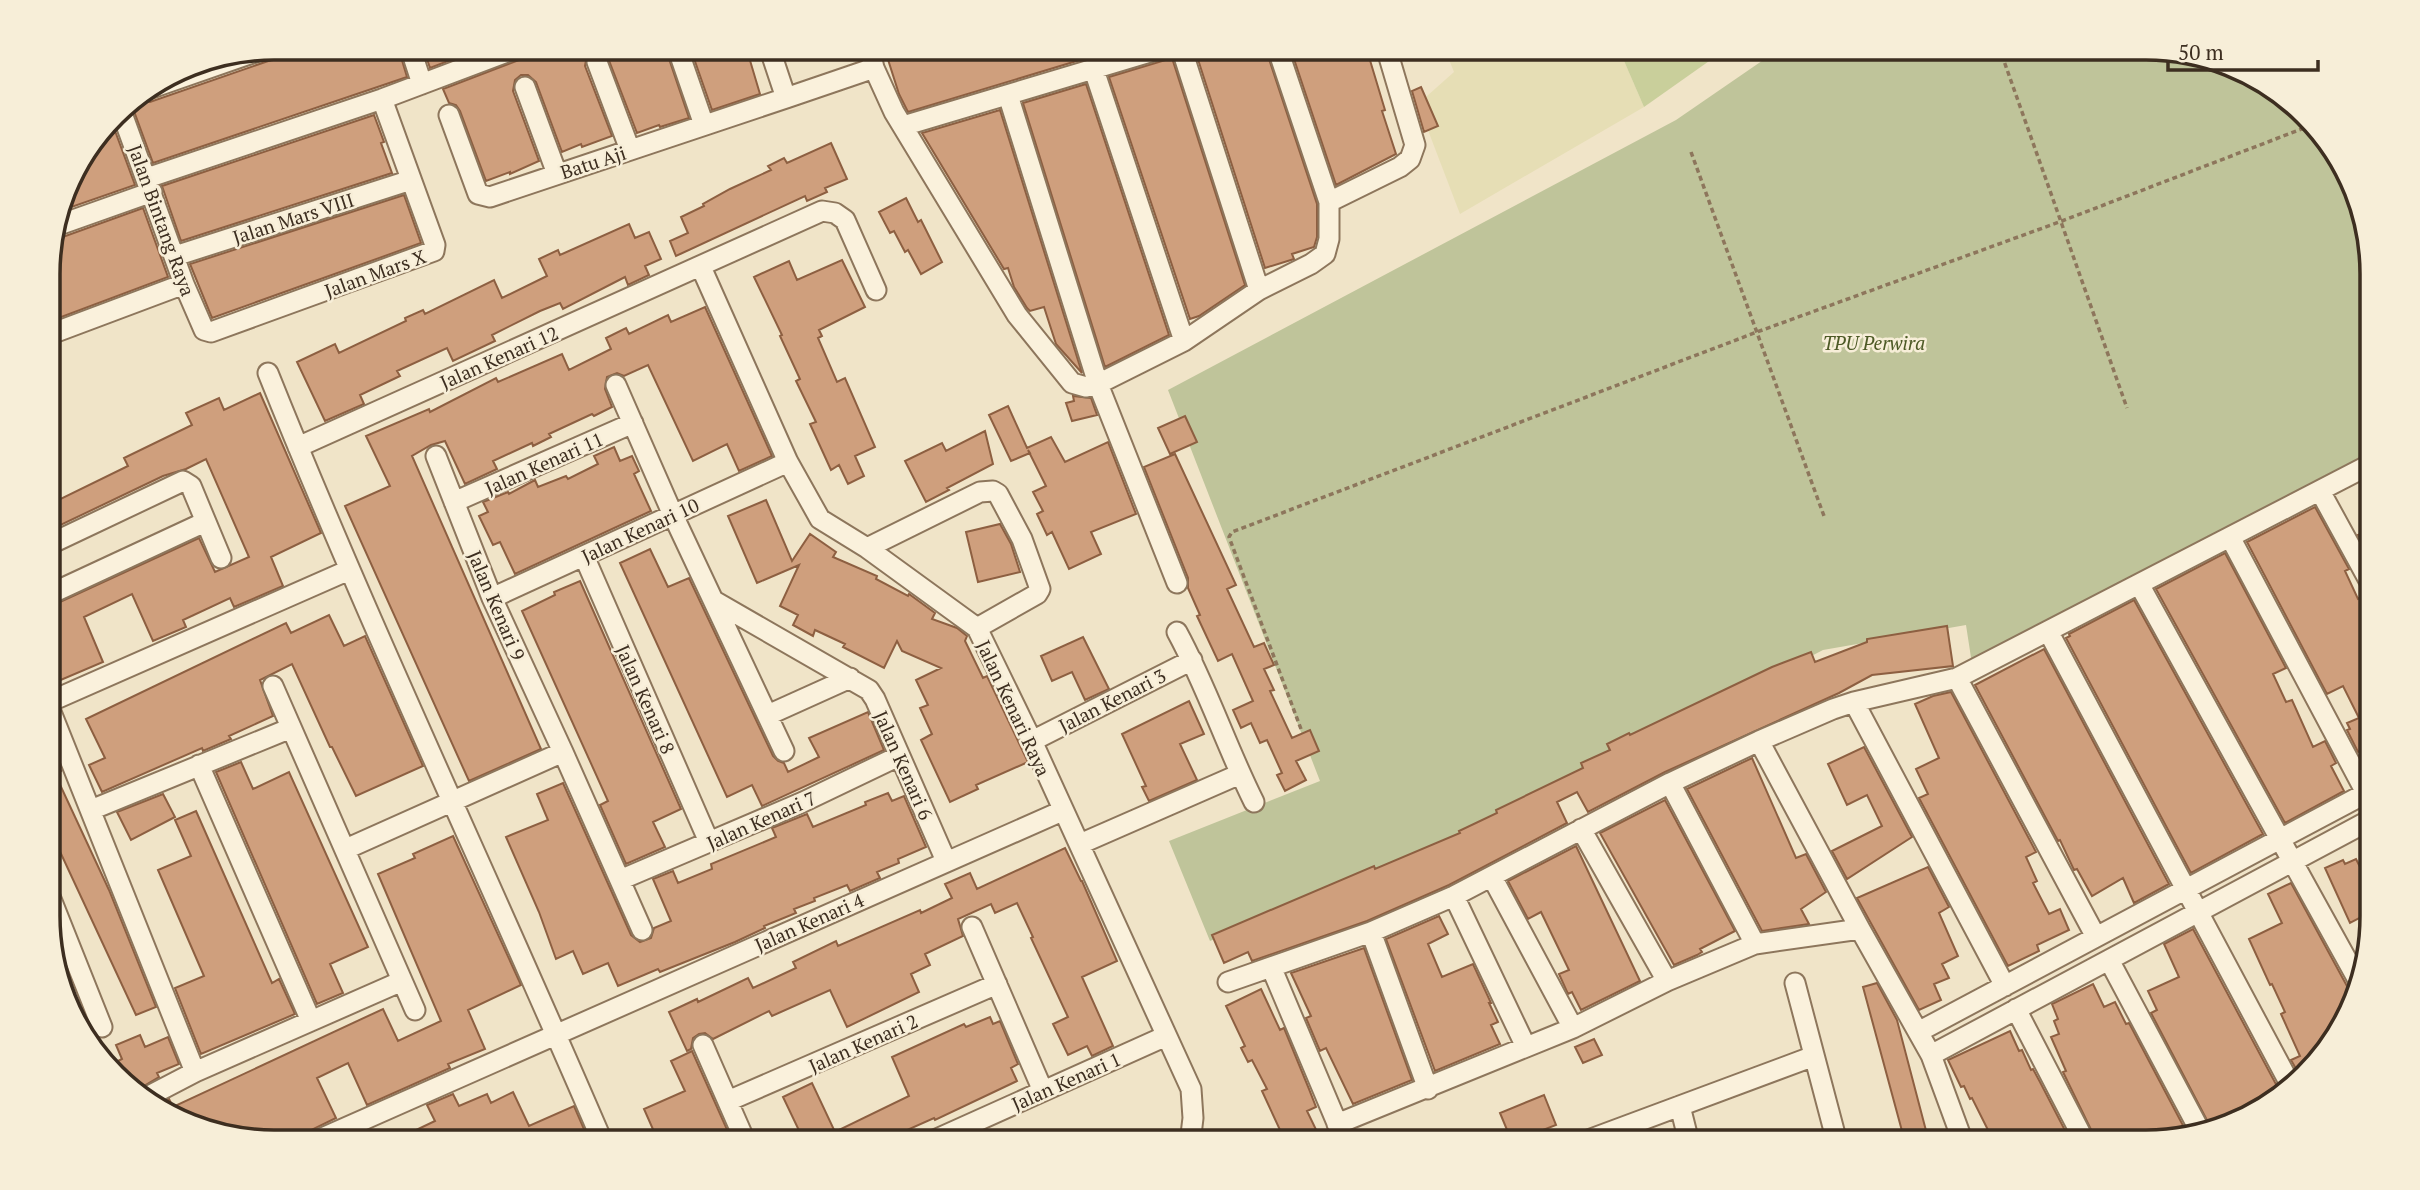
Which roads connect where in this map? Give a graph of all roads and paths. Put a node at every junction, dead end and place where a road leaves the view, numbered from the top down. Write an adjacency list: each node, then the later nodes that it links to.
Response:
1 (415, 60): 14 (street)
2 (476, 60): 14 (street)
3 (682, 60): 21 (street)
4 (773, 60): 17 (street)
5 (872, 60): 12 (street)
6 (1126, 60): 13 (street)
7 (1185, 60): 36 (street)
8 (1282, 60): 29 (street)
9 (1390, 60): 29 (street)
10 (2004, 60): 30 (path)
11 (597, 62): 24 (street)
12 (874, 68): 17 (street, Batu Aji); 22 (street)
13 (1094, 70): 16 (street); 40 (street)
14 (422, 84): 18 (street)
15 (525, 87): 26 (street)
16 (1008, 95): 22 (street); 42 (street)
17 (786, 98): 21 (street, Batu Aji)
18 (382, 99): 27 (street, Jalan Mars X); 28 (street)
19 (449, 115): 26 (street, Batu Aji)
20 (125, 120): 28 (street, Jalan Bintang Raya)
21 (704, 125): 24 (street, Batu Aji)
22 (903, 125): 42 (street)
23 (2303, 128): 30 (path)
24 (630, 150): 26 (street, Batu Aji)
25 (1691, 152): 39 (path)
26 (557, 174)
27 (411, 180): 32 (street, Jalan Mars VIII); 38 (street, Jalan Mars X)
28 (150, 185): 31 (street); 32 (street, Jalan Bintang Raya)
29 (1329, 202): 36 (street)
30 (2062, 221): 39 (path); 44 (path)
31 (66, 222)
32 (175, 256): 34 (street, Jalan Bintang Raya)
33 (701, 267): 35 (street, Jalan Kenari 12); 46 (street, Jalan Kenari 12); 48 (street, Jalan Kenari Raya)
34 (184, 284): 37 (street); 38 (street, Jalan Bintang Raya)
35 (876, 290)
36 (1259, 290): 40 (street)
37 (60, 330)
38 (204, 330)
39 (1757, 332): 53 (path); 78 (path)
40 (1184, 341): 42 (street)
41 (268, 373): 46 (street)
42 (1098, 384): 62 (street)
43 (616, 385): 45 (street)
44 (2127, 408)
45 (633, 423): 51 (street, Jalan Kenari 11); 52 (street)
46 (298, 447): 61 (street)
47 (436, 456): 51 (street, Jalan Kenari 9)
48 (788, 462): 52 (street, Jalan Kenari 10); 57 (street, Jalan Kenari Raya)
49 (2360, 470): 50 (street)
50 (2320, 491): 55 (street); 60 (street)
51 (454, 502): 65 (street, Jalan Kenari 9)
52 (673, 515): 58 (street, Jalan Kenari 10); 66 (street)
53 (1824, 516)
54 (205, 522): 56 (street); 59 (street); 64 (street)
55 (2230, 537): 63 (street); 87 (street)
56 (60, 539)
57 (867, 548): 67 (street, Jalan Kenari Raya); 67 (street)
58 (583, 556): 65 (street, Jalan Kenari 10); 97 (street, Jalan Kenari 8)
59 (221, 558)
60 (2360, 564)
61 (349, 570): 74 (street); 90 (street)
62 (1177, 583)
63 (2139, 584): 68 (street); 96 (street)
64 (60, 588)
65 (492, 598): 83 (street, Jalan Kenari 9)
66 (716, 602): 71 (street, Jalan Kenari 6); 76 (street)
67 (977, 628): 80 (street, Jalan Kenari Raya)
68 (2048, 631): 72 (street); 104 (street)
69 (1177, 632): 70 (street)
70 (1192, 660): 80 (street, Jalan Kenari 3); 86 (street)
71 (850, 678): 76 (street); 84 (street, Jalan Kenari 6)
72 (1957, 678): 75 (street); 112 (street)
73 (273, 687): 77 (street)
74 (60, 697)
75 (1854, 702): 81 (street); 122 (street)
76 (768, 715): 82 (street)
77 (291, 727): 85 (street); 99 (street)
78 (1301, 729)
79 (60, 733): 92 (street)
80 (1032, 741): 93 (street, Jalan Kenari Raya)
81 (1759, 741): 88 (street); 109 (street)
82 (784, 751)
83 (563, 752): 90 (street); 103 (street, Jalan Kenari 9)
84 (899, 756): 97 (street, Jalan Kenari 7); 100 (street, Jalan Kenari 6)
85 (198, 765): 92 (street); 125 (street)
86 (1240, 774): 91 (street); 98 (street)
87 (2360, 776)
88 (1670, 783): 95 (street); 113 (street)
89 (2360, 801): 96 (street)
90 (454, 802): 99 (street); 129 (street)
91 (1254, 802)
92 (92, 810): 135 (street)
93 (1062, 811): 98 (street, Jalan Kenari Raya); 100 (street, Jalan Kenari 4)
94 (2360, 825): 101 (street)
95 (1581, 829): 102 (street); 118 (street)
96 (2281, 839): 101 (street); 104 (street)
97 (709, 842): 103 (street, Jalan Kenari 7)
98 (1080, 844): 130 (street, Jalan Kenari Raya)
99 (346, 849): 117 (street)
100 (946, 861): 129 (street, Jalan Kenari 4)
101 (2294, 861): 106 (street); 116 (street)
102 (1492, 877): 105 (street); 127 (street)
103 (620, 880): 110 (street, Jalan Kenari 9)
104 (2185, 890): 106 (street); 112 (street)
105 (1454, 895): 111 (street); 132 (street)
106 (2198, 912): 114 (street); 136 (street)
107 (60, 922): 126 (street)
108 (972, 927): 121 (street)
109 (1860, 929): 113 (street); 128 (street)
110 (642, 930)
111 (1371, 932): 115 (street); 137 (street)
112 (2096, 937): 122 (street)
113 (1755, 944): 118 (street)
114 (2109, 960): 123 (street); 142 (street)
115 (1272, 968): 119 (street); 148 (street)
116 (2353, 971)
117 (402, 981): 124 (street); 125 (street)
118 (1667, 981): 127 (street)
119 (1228, 982)
120 (1795, 983): 134 (street)
121 (997, 984): 138 (street); 140 (street, Jalan Kenari 2)
122 (2005, 986): 128 (street)
123 (2016, 1009): 133 (street); 154 (street)
124 (415, 1010)
125 (311, 1021): 135 (street)
126 (102, 1027)
127 (1573, 1028): 132 (street)
128 (1918, 1032): 133 (street)
129 (557, 1035): 143 (street, Jalan Kenari 4); 144 (street)
130 (1166, 1036): 138 (street, Jalan Kenari 1); 147 (street, Jalan Kenari Raya)
131 (702, 1045): 140 (street)
132 (1526, 1047): 137 (street)
133 (1931, 1055): 153 (street)
134 (1814, 1056): 141 (street); 152 (street)
135 (195, 1072): 139 (street)
136 (2287, 1078)
137 (1428, 1089): 149 (street)
138 (1044, 1091): 146 (street, Jalan Kenari 1)
139 (154, 1093)
140 (728, 1101): 145 (street)
141 (1680, 1106): 150 (street); 151 (street)
142 (2196, 1124)
143 (341, 1130)
144 (597, 1130)
145 (740, 1130)
146 (957, 1130)
147 (1190, 1130)
148 (1340, 1130)
149 (1347, 1130)
150 (1615, 1130)
151 (1686, 1130)
152 (1834, 1130)
153 (1959, 1130)
154 (2079, 1130)

